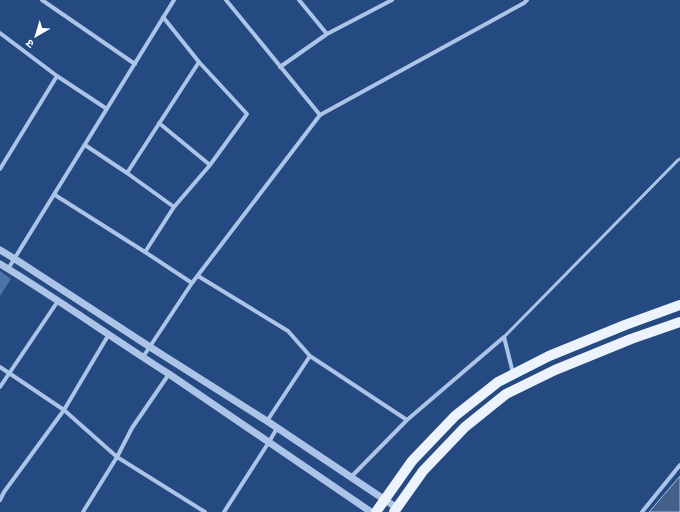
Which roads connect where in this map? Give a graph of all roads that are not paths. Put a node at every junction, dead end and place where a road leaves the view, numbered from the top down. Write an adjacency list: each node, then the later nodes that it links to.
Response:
1 (42, 0): 11 (street)
2 (174, 0): 7 (street)
3 (226, 0): 12 (street)
4 (299, 0): 9 (street)
5 (392, 0): 9 (street)
6 (527, 0): 15 (street)
7 (163, 17): 10 (street); 11 (street)
8 (0, 33): 13 (street)
9 (326, 34): 12 (street)
10 (199, 62): 16 (street); 19 (street)
11 (135, 64): 14 (street)
12 (280, 67): 15 (street)
13 (57, 76): 14 (street); 20 (street)
14 (107, 109): 17 (street)
15 (320, 115): 29 (street)
16 (159, 123): 19 (street); 21 (street)
17 (85, 145): 21 (street); 22 (street)
18 (680, 159): 35 (lane)
19 (210, 165): 23 (street)
20 (0, 169)
21 (127, 173): 23 (street)
22 (55, 195): 25 (street); 26 (street)
23 (174, 207): 25 (street)
24 (0, 250): 26 (street)
25 (145, 252): 30 (street)
26 (15, 259): 28 (street); 36 (street)
27 (0, 264): 28 (street)
28 (8, 269): 31 (street)
29 (198, 276): 30 (street); 37 (street)
30 (192, 284): 36 (street)
31 (58, 300): 34 (street); 40 (street)
32 (680, 305): 42 (main road)
33 (680, 322): 54 (main road)
34 (109, 334): 38 (street); 44 (street)
35 (504, 337): 42 (street); 45 (street)
36 (150, 347): 38 (street); 46 (street)
37 (310, 356): 45 (street); 46 (street)
38 (143, 358): 41 (street)
39 (0, 367): 40 (street)
40 (9, 374): 43 (street); 44 (street)
41 (169, 374): 48 (street); 49 (street)
42 (514, 374): 52 (main road)
43 (0, 388)
44 (64, 410): 49 (street); 53 (street)
45 (407, 420): 51 (street)
46 (267, 421): 47 (street)
47 (277, 428): 48 (street); 51 (street)
48 (269, 442): 57 (street); 58 (street)
49 (117, 457): 55 (street); 56 (street)
50 (680, 466): 60 (street)
51 (351, 477): 52 (street)
52 (385, 499): 54 (street); 59 (main road)
53 (0, 500)
54 (396, 510)
55 (83, 512)
56 (205, 512)
57 (224, 512)
58 (371, 512)
59 (376, 512)
60 (642, 512)

